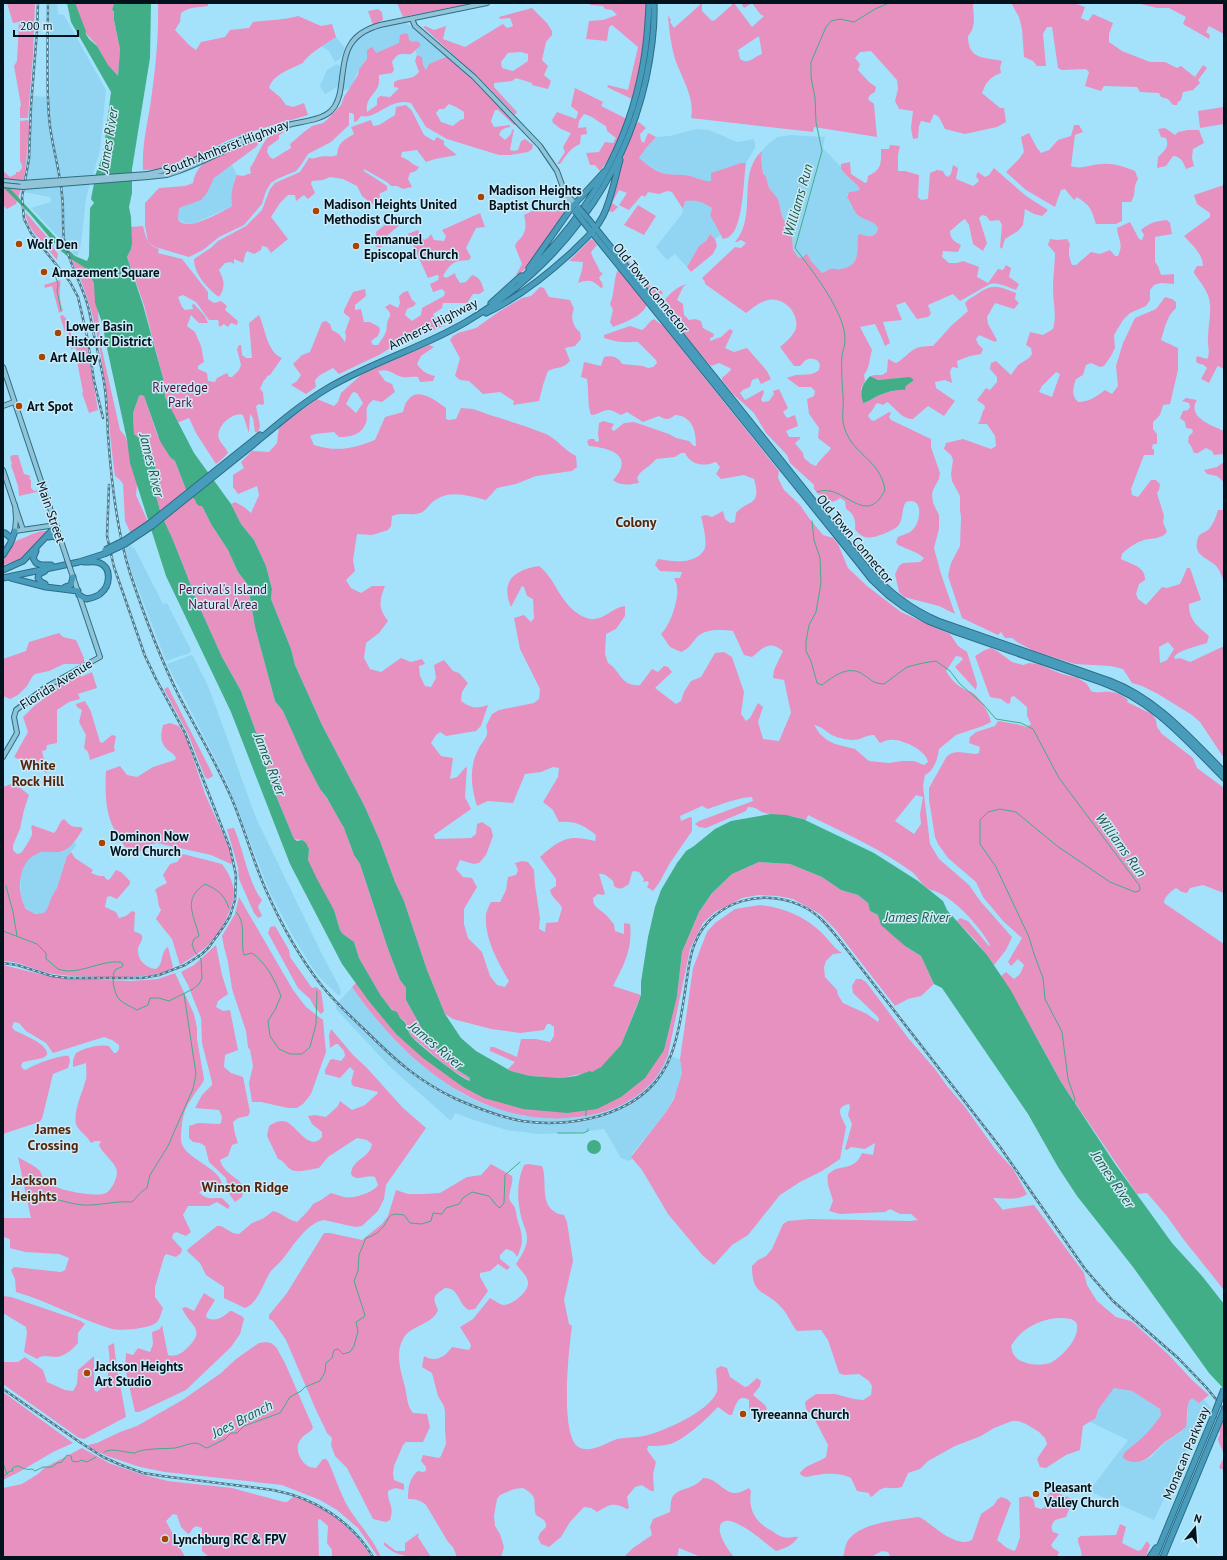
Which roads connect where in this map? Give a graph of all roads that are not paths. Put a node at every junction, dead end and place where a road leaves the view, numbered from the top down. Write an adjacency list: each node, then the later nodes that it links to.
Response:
1 (487, 3): 4 (main road, South Amherst Highway)
2 (649, 3): 6 (highway, Amherst Highway)
3 (655, 4): 5 (highway, Amherst Highway)
4 (414, 19): 7 (main road, South Amherst Highway); 10 (main road, Old Town Connector)
5 (633, 124): 11 (highway); 13 (highway, Amherst Highway)
6 (616, 152): 10 (highway); 12 (highway, Amherst Highway)
7 (148, 176): 8 (main road, South Amherst Highway, bridge); 9 (main road, South Amherst Highway, bridge)
8 (3, 182)
9 (3, 185)
10 (575, 207): 11 (highway, Old Town Connector, bridge); 12 (highway)
11 (593, 230): 13 (highway); 38 (highway, Old Town Connector); 39 (highway, Old Town Connector)
12 (491, 303): 17 (highway, Amherst Highway)
13 (465, 323): 17 (highway, Amherst Highway)
14 (3, 367): 15 (main road, Main Street)
15 (14, 402): 16 (main road); 20 (main road, Main Street)
16 (3, 406)
17 (225, 465): 27 (highway, Amherst Highway, bridge)
18 (3, 470): 19 (main road)
19 (15, 505): 21 (main road); 22 (main road)
20 (56, 527): 22 (main road); 24 (highway); 26 (main road, Main Street); 31 (highway)
21 (15, 530): 22 (main road); 25 (highway)
22 (23, 530)
23 (6, 533): 25 (highway)
24 (49, 537): 26 (highway); 30 (highway)
25 (12, 539): 28 (highway)
26 (60, 540): 33 (main road, Main Street, bridge)
27 (104, 552): 29 (highway); 30 (highway)
28 (3, 555)
29 (79, 562): 30 (highway); 35 (highway)
30 (51, 566): 32 (highway); 34 (highway)
31 (3, 570)
32 (4, 577): 35 (highway)
33 (73, 577): 34 (highway); 35 (main road, Main Street)
34 (65, 587): 35 (highway)
35 (78, 592): 36 (main road, Main Street)
36 (100, 657): 37 (main road, Florida Avenue)
37 (3, 757)
38 (1224, 772)
39 (1224, 778)
40 (1224, 1389): 42 (highway, Monacan Parkway, bridge)
41 (1224, 1410): 45 (highway, Monacan Parkway)
42 (1168, 1526): 43 (highway); 44 (highway)
43 (1150, 1557)
44 (1155, 1557)
45 (1164, 1557)

